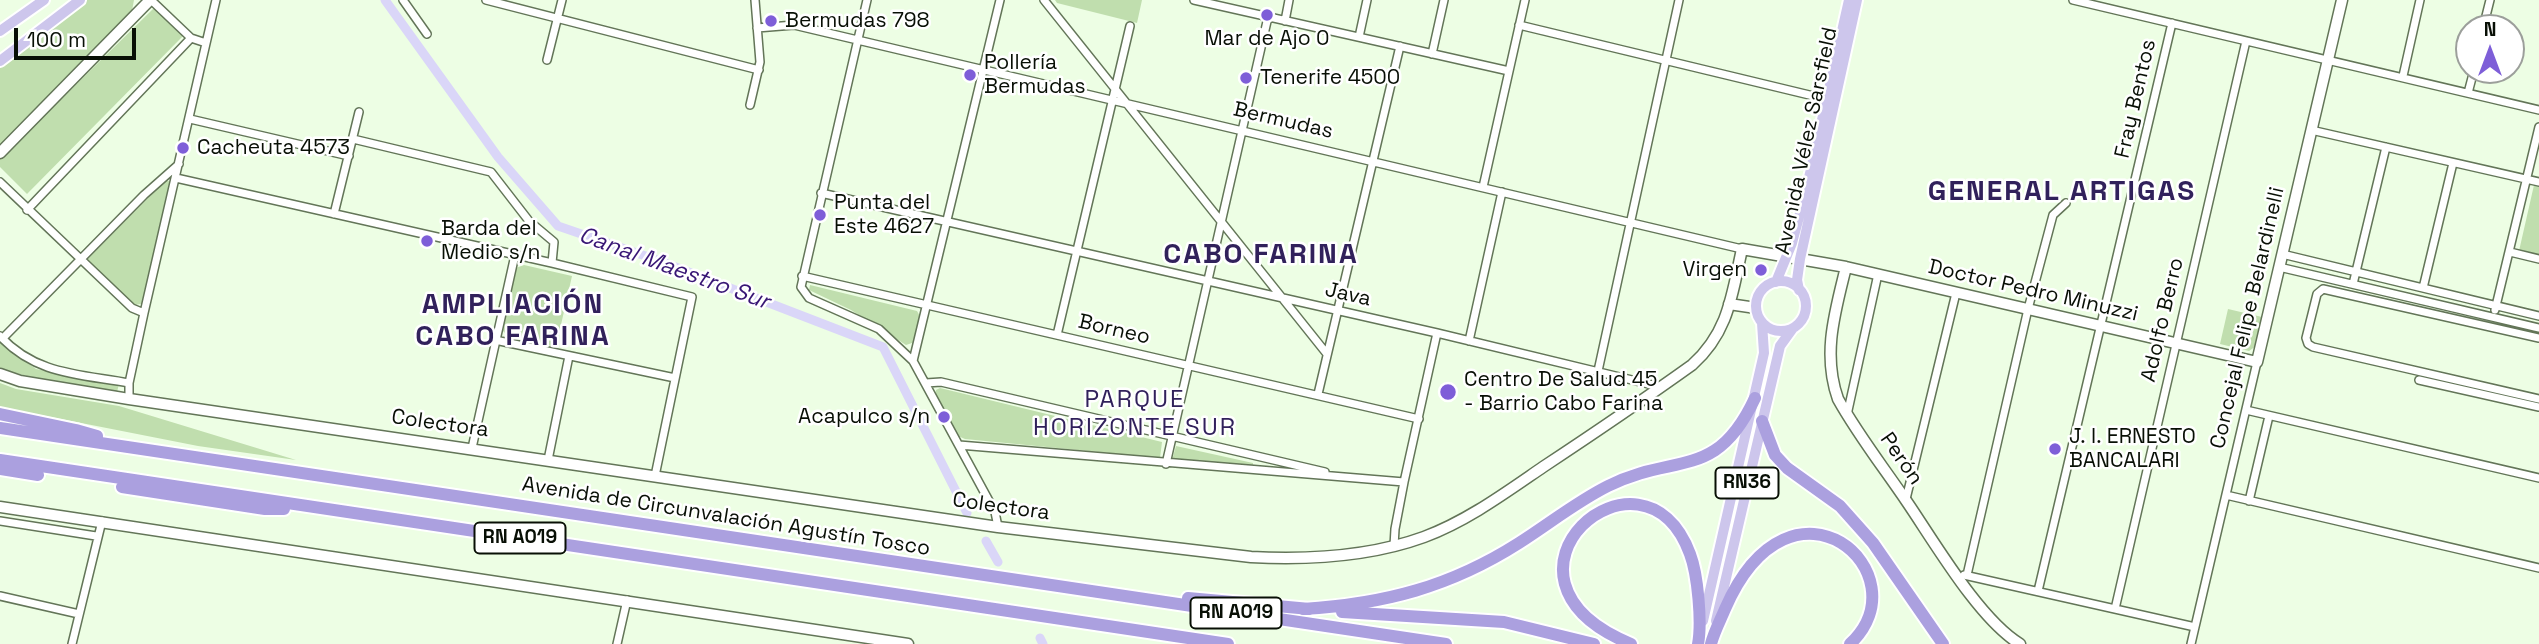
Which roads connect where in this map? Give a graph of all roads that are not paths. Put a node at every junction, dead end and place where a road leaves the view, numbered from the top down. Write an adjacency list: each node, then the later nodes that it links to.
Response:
1 (44, 0): 31 (main road)
2 (80, 0): 42 (main road)
3 (150, 0): 34 (street); 63 (street)
4 (216, 0): 37 (street)
5 (403, 0): 32 (street)
6 (562, 0): 25 (street)
7 (755, 0): 30 (street)
8 (867, 0): 35 (street)
9 (1000, 0): 44 (street)
10 (1044, 0): 49 (street)
11 (1194, 0): 23 (street)
12 (1289, 0): 26 (street)
13 (1367, 0): 33 (street)
14 (1444, 0): 39 (street)
15 (1525, 0): 28 (street)
16 (1679, 0): 43 (street)
17 (1849, 0): 51 (main road, Avenida Vélez Sarsfield)
18 (1857, 0): 87 (main road, Avenida Vélez Sarsfield / RN36)
19 (2073, 0): 27 (street)
20 (2340, 0): 41 (street, Concejal Felipe Belardinelli)
21 (2420, 0): 47 (street)
22 (490, 1): 25 (street)
23 (1214, 2): 24 (street)
24 (1268, 17): 26 (street); 60 (street)
25 (557, 18): 40 (street); 45 (street)
26 (1285, 20): 33 (street)
27 (2172, 23): 36 (street); 113 (street, Fray Bentos)
28 (1519, 25): 43 (street); 46 (street)
29 (1130, 26): 49 (street)
30 (757, 28): 35 (street, Bermudas); 45 (street)
31 (0, 31)
32 (427, 34)
33 (1359, 37): 38 (street)
34 (191, 38): 37 (street); 76 (street)
35 (857, 40): 44 (street, Bermudas); 74 (street)
36 (2246, 41): 41 (street); 122 (street, Adolfo Berro)
37 (206, 43): 57 (street)
38 (1400, 46): 39 (street); 65 (street)
39 (1432, 54): 46 (street)
40 (547, 60)
41 (2328, 60): 47 (street); 59 (street, Concejal Felipe Belardinelli)
42 (0, 61)
43 (1666, 61): 51 (street); 80 (street)
44 (983, 70): 52 (street, Bermudas); 78 (street)
45 (759, 71): 54 (street)
46 (1509, 71): 72 (street)
47 (2403, 76): 50 (street)
48 (2470, 84): 50 (street)
49 (1114, 90): 52 (street); 53 (street)
50 (2468, 93): 55 (street)
51 (1826, 99): 86 (main road, Avenida Vélez Sarsfield)
52 (1112, 100): 53 (street, Bermudas); 82 (street)
53 (1124, 103): 60 (street, Bermudas); 79 (street)
54 (750, 105)
55 (2539, 110)
56 (359, 112): 61 (street)
57 (190, 119): 64 (street); 67 (street)
58 (2539, 127): 69 (street)
59 (2311, 130): 62 (street); 84 (street, Concejal Felipe Belardinelli)
60 (1242, 131): 65 (street, Bermudas); 79 (street)
61 (353, 139): 64 (street); 90 (street)
62 (2386, 147): 66 (street); 93 (street)
63 (0, 153)
64 (349, 156): 77 (street)
65 (1373, 161): 72 (street, Bermudas); 108 (street)
66 (2453, 163): 69 (street); 99 (street)
67 (179, 164): 68 (street); 89 (street)
68 (176, 178): 77 (street); 109 (street)
69 (2527, 180): 71 (street); 83 (street)
70 (0, 182): 76 (street)
71 (2539, 183)
72 (1483, 187): 73 (street, Bermudas)
73 (1502, 192): 80 (street, Bermudas); 121 (street)
74 (821, 193): 78 (street, Java); 95 (street)
75 (2066, 203): 107 (street)
76 (27, 210): 89 (street)
77 (334, 214): 85 (street)
78 (948, 222): 82 (street, Java); 104 (street)
79 (1221, 222): 96 (street); 102 (street)
80 (1630, 222): 81 (street, Bermudas); 128 (street)
81 (1742, 249): 86 (street, Bermudas); 103 (street, Colectora)
82 (1077, 251): 96 (street, Java); 117 (street)
83 (2510, 252): 88 (street); 105 (street)
84 (2282, 254): 92 (street, Concejal Felipe Belardinelli); 93 (street)
85 (514, 255): 90 (street); 120 (street)
86 (1786, 258): 87 (street, Bermudas); 97 (main road, Avenida Vélez Sarsfield)
87 (1800, 259): 91 (street, Doctor Pedro Minuzzi); 100 (main road, Avenida Vélez Sarsfield / RN36)
88 (2539, 259)
89 (80, 261): 109 (street); 118 (street)
90 (552, 263): 130 (street)
91 (1846, 267): 94 (street, Doctor Pedro Minuzzi); 142 (street, Perón)
92 (2279, 267): 98 (street); 126 (street, Concejal Felipe Belardinelli)
93 (2356, 272): 98 (street); 99 (street)
94 (1878, 274): 101 (street, Doctor Pedro Minuzzi); 142 (street)
95 (802, 276): 104 (street, Borneo); 125 (street)
96 (1208, 281): 102 (street, Java); 127 (street)
97 (1776, 282): 100 (main road); 106 (main road)
98 (2353, 284): 111 (street)
99 (2423, 288): 105 (street)
100 (1800, 290): 114 (main road, RN36)
101 (1956, 293): 107 (street, Doctor Pedro Minuzzi); 162 (street)
102 (1282, 298): 108 (street, Java); 123 (street)
103 (1729, 304): 106 (street); 134 (street, Colectora)
104 (928, 306): 117 (street, Borneo); 125 (street)
105 (2496, 306): 110 (street); 111 (street)
106 (1756, 308): 112 (main road, RN36)
107 (2028, 309): 113 (street, Doctor Pedro Minuzzi); 173 (street)
108 (1337, 310): 116 (street, Java); 123 (street)
109 (144, 313): 132 (street)
110 (2539, 316)
111 (2493, 317): 115 (street)
112 (1762, 323): 114 (main road); 136 (main road, RN36)
113 (2102, 326): 122 (street, Doctor Pedro Minuzzi); 175 (street, Fray Bentos)
114 (1793, 328): 145 (main road, RN36)
115 (2539, 328)
116 (1437, 333): 121 (street, Java); 144 (street)
117 (1057, 335): 127 (street, Borneo)
118 (1, 337): 132 (street)
119 (2539, 338): 138 (street)
120 (495, 340): 124 (street); 150 (street)
121 (1469, 341): 128 (street, Java)
122 (2175, 343): 126 (street, Doctor Pedro Minuzzi); 178 (street, Adolfo Berro)
123 (1327, 354): 135 (street)
124 (569, 356): 130 (street); 153 (street)
125 (913, 361): 133 (street)
126 (2257, 362): 140 (street, Concejal Felipe Belardinelli)
127 (1188, 365): 135 (street, Borneo); 147 (street)
128 (1598, 371): 134 (street, Java)
129 (0, 374): 137 (street, Colectora)
130 (675, 378): 157 (street)
131 (2419, 380): 139 (street)
132 (129, 383): 137 (street)
133 (926, 383): 147 (street); 148 (street)
134 (1661, 387): 170 (street, Colectora)
135 (1318, 394): 144 (street, Borneo)
136 (1755, 398): 179 (highway); 183 (main road, RN36)
137 (129, 399): 150 (street, Colectora)
138 (2539, 399)
139 (2539, 407)
140 (2246, 410): 143 (street); 161 (street, Concejal Felipe Belardinelli)
141 (0, 414): 149 (highway)
142 (1847, 415): 162 (street, Perón)
143 (2269, 416): 159 (street); 163 (street)
144 (1419, 418): 160 (street)
145 (1762, 421): 183 (main road, RN36); 193 (highway)
146 (0, 428): 149 (highway, Avenida de Circunvalación Agustín Tosco / RN A019)
147 (1172, 436): 151 (street); 154 (street)
148 (959, 445): 154 (street); 168 (street)
149 (134, 448): 174 (highway, Avenida de Circunvalación Agustín Tosco / RN A019)
150 (472, 448): 153 (street, Colectora)
151 (1265, 458): 156 (street); 158 (street)
152 (0, 460): 165 (highway, RN A019)
153 (548, 460): 157 (street, Colectora)
154 (1166, 464): 156 (street)
155 (0, 469): 165 (highway)
156 (1262, 471): 158 (street)
157 (655, 476): 168 (street, Colectora)
158 (1346, 477): 160 (street)
159 (2539, 478)
160 (1404, 482): 170 (street)
161 (2226, 495): 163 (street); 181 (street, Concejal Felipe Belardinelli)
162 (1906, 499): 172 (street, Perón)
163 (2249, 501): 171 (street)
164 (0, 507): 167 (street)
165 (333, 510): 182 (highway, RN A019)
166 (0, 521): 169 (street)
167 (102, 521): 169 (street); 177 (street)
168 (998, 527): 170 (street, Colectora)
169 (96, 536): 180 (street)
170 (1394, 546)
171 (2539, 568)
172 (1955, 573): 173 (street); 194 (street, Perón)
173 (1967, 575): 175 (street)
174 (1083, 590): 179 (highway); 189 (highway, Avenida de Circunvalación Agustín Tosco / RN A019)
175 (2038, 591): 178 (street)
176 (0, 596): 180 (street)
177 (627, 600): 185 (street); 186 (street)
178 (2115, 608): 181 (street)
179 (1303, 609): 190 (highway)
180 (79, 614): 184 (street)
181 (2195, 627): 195 (street, Concejal Felipe Belardinelli)
182 (1130, 629): 187 (highway); 188 (highway, RN A019)
183 (1705, 641): 191 (highway); 192 (highway)
184 (72, 644)
185 (617, 644)
186 (908, 644)
187 (1184, 644)
188 (1228, 644)
189 (1446, 644)
190 (1594, 644)
191 (1631, 644)
192 (1850, 644)
193 (1942, 644)
194 (2020, 644)
195 (2191, 644)

